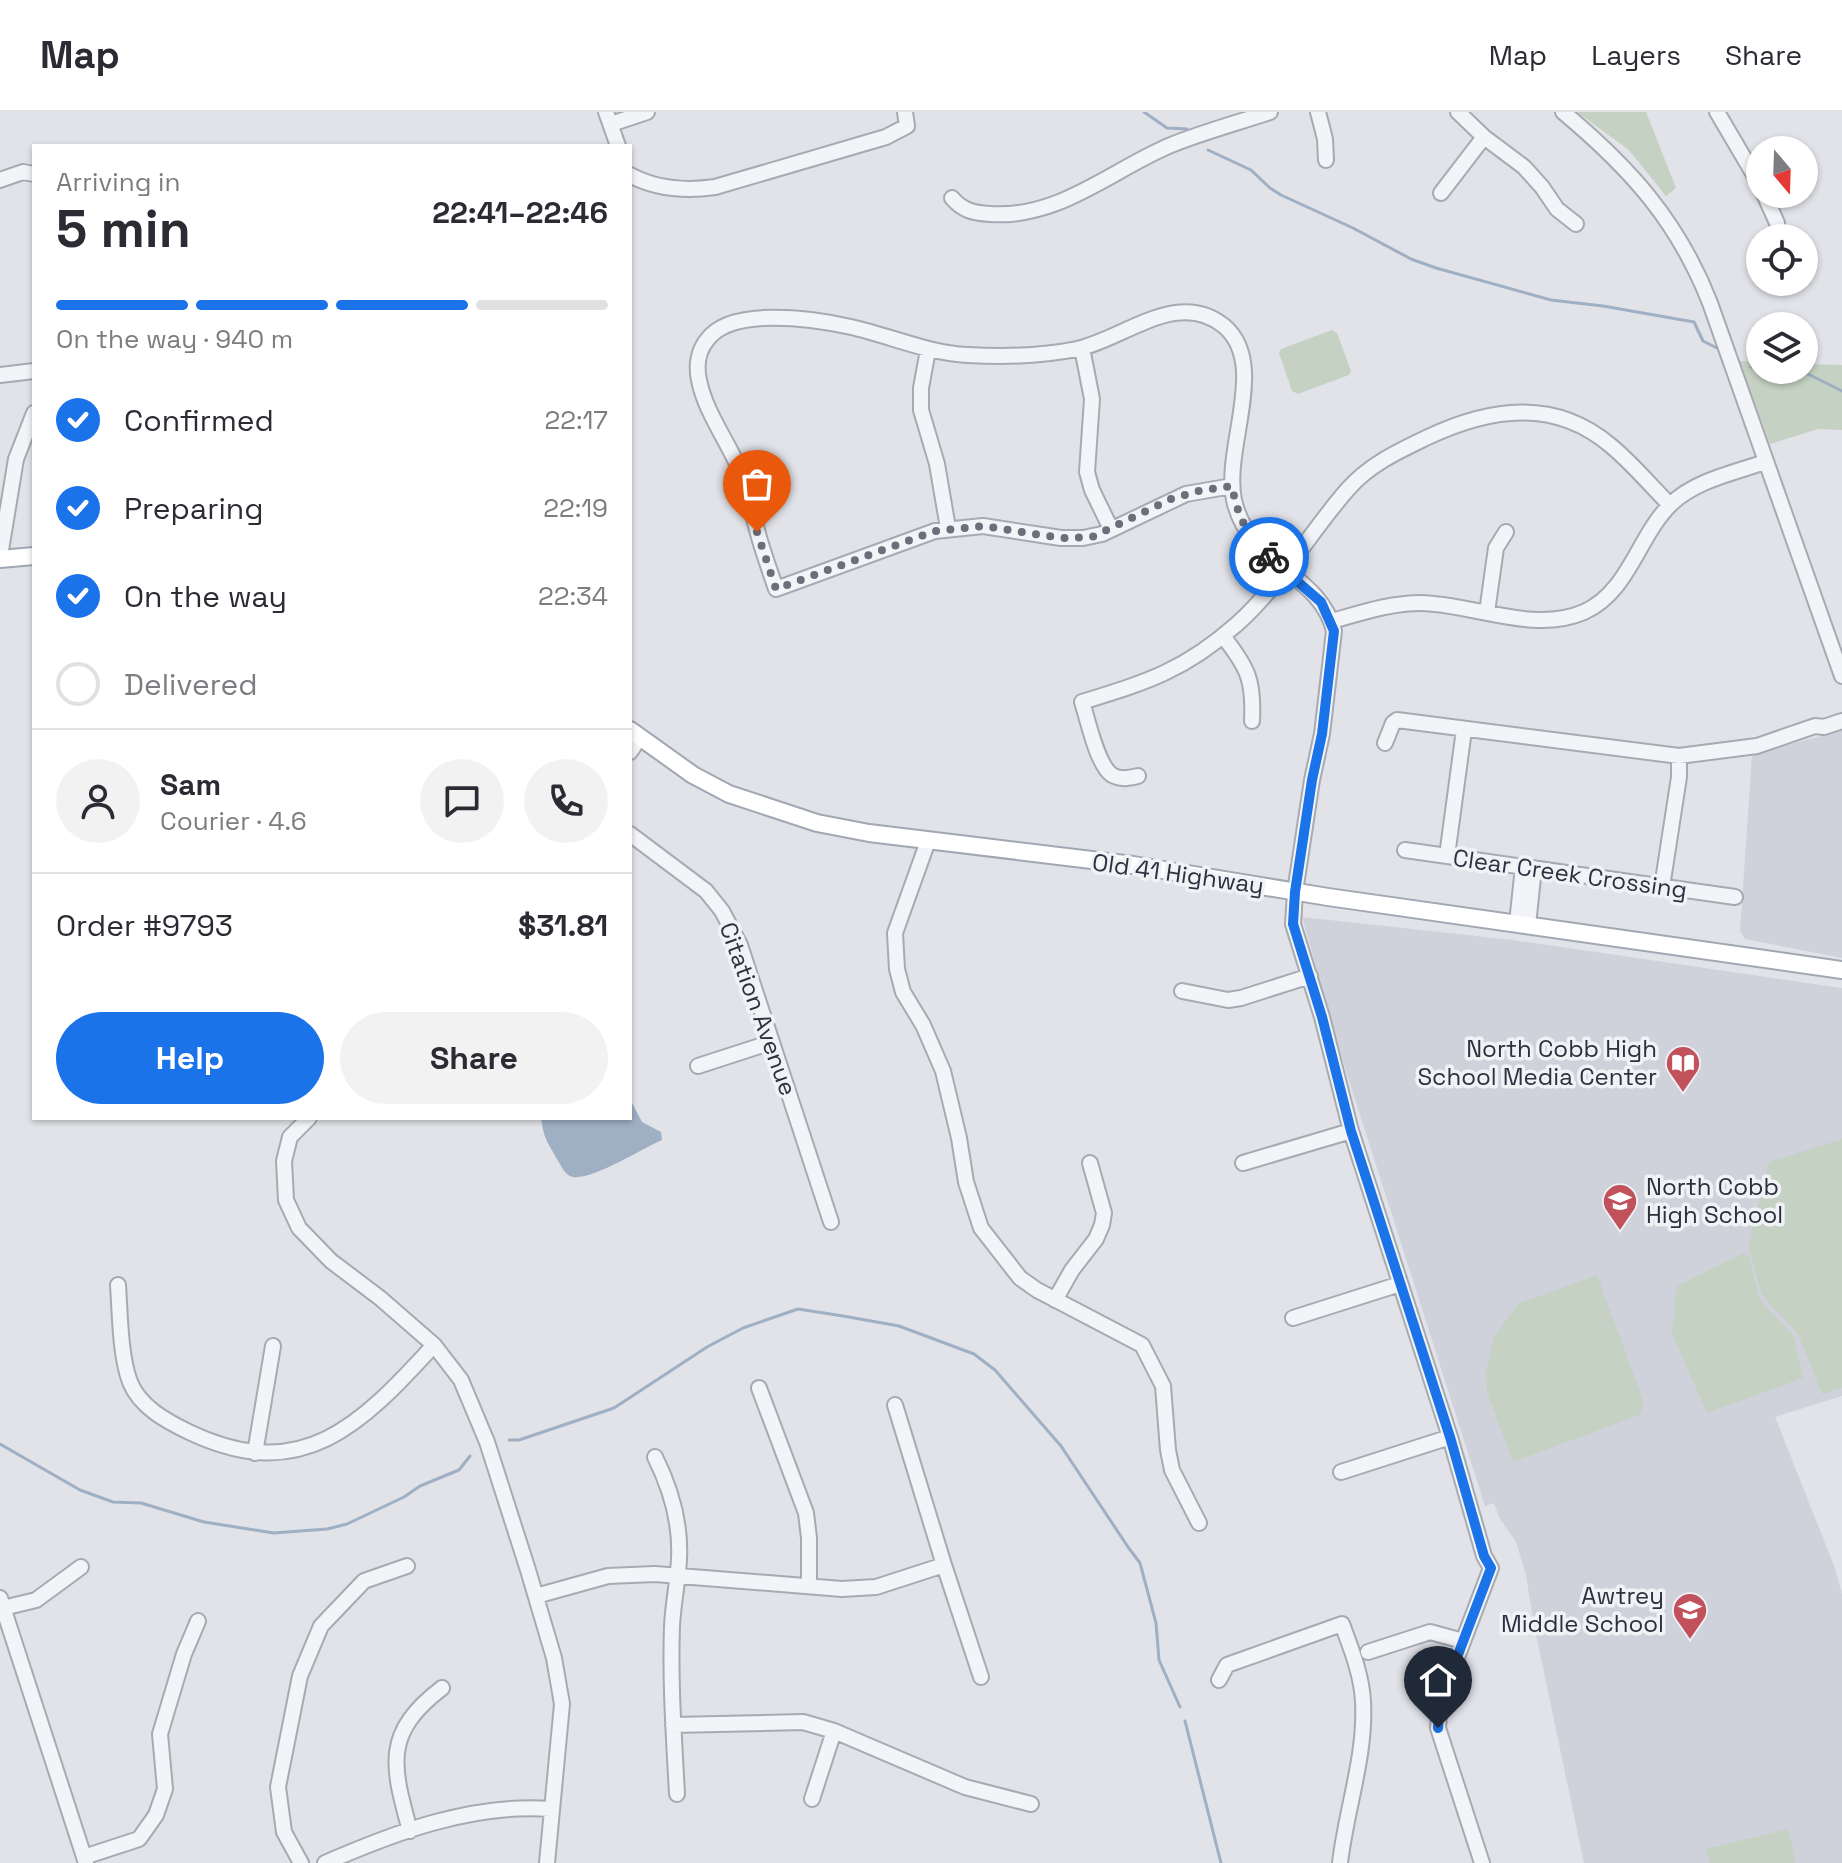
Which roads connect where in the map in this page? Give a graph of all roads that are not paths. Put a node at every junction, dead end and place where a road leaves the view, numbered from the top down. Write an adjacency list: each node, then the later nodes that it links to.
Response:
1 (647, 112): 8 (street)
2 (905, 112): 14 (street)
3 (1270, 112): 17 (street)
4 (1318, 112): 11 (street)
5 (1458, 112): 9 (street)
6 (1563, 112): 26 (street)
7 (1717, 112): 12 (street)
8 (608, 118): 10 (street)
9 (1484, 137): 16 (street); 20 (street)
10 (617, 144)
11 (1326, 160)
12 (1746, 161)
13 (32, 174): 15 (street)
14 (632, 176)
15 (0, 180)
16 (1441, 193)
17 (952, 198)
18 (1770, 208): 19 (street)
19 (1777, 223)
20 (1576, 224)
21 (1082, 348): 22 (street); 27 (street); 30 (street)
22 (928, 350): 29 (street); 29 (street)
23 (32, 371): 24 (street)
24 (0, 375)
25 (32, 418): 33 (street)
26 (1765, 462): 28 (street); 38 (street)
27 (1232, 486): 30 (street); 34 (street)
28 (1670, 505): 34 (street); 35 (street)
29 (948, 528): 30 (street)
30 (1111, 529)
31 (1506, 532): 35 (street)
32 (32, 556): 33 (main road)
33 (0, 557)
34 (1284, 570): 36 (street); 37 (street)
35 (1487, 612): 36 (street)
36 (1332, 621): 54 (street)
37 (1223, 636): 40 (street); 47 (street)
38 (1842, 676)
39 (1842, 713): 42 (street)
40 (1252, 721)
41 (1842, 721): 42 (street)
42 (1815, 726): 46 (street)
43 (1464, 730): 45 (street); 46 (street); 51 (street)
44 (633, 740): 49 (main road, Old 41 Highway)
45 (1385, 743)
46 (1679, 756): 53 (street)
47 (1138, 776)
48 (632, 836): 60 (street, Citation Avenue)
49 (928, 841): 54 (main road, Old 41 Highway); 69 (street)
50 (1405, 850): 51 (street, Clear Creek Crossing)
51 (1447, 856): 52 (street, Clear Creek Crossing)
52 (1528, 868): 53 (street, Clear Creek Crossing); 56 (street)
53 (1662, 887): 55 (street, Clear Creek Crossing)
54 (1295, 892): 56 (main road, Old 41 Highway); 58 (street)
55 (1735, 897)
56 (1523, 924): 57 (main road, Old 41 Highway)
57 (1842, 970)
58 (1310, 976): 59 (street); 63 (street)
59 (1182, 991)
60 (772, 1042): 61 (street); 66 (street, Citation Avenue)
61 (698, 1066)
62 (307, 1120): 71 (street)
63 (1351, 1131): 65 (street); 67 (street)
64 (1090, 1163): 69 (street)
65 (1243, 1163)
66 (831, 1222)
67 (1400, 1284): 70 (street); 75 (street)
68 (118, 1285): 76 (street)
69 (1055, 1300): 79 (street)
70 (1293, 1318)
71 (434, 1345): 76 (street); 85 (street)
72 (273, 1346): 76 (street)
73 (759, 1388): 84 (street)
74 (895, 1405): 80 (street)
75 (1450, 1437): 78 (street); 88 (street)
76 (255, 1453)
77 (655, 1457): 83 (street)
78 (1341, 1472)
79 (1199, 1523)
80 (944, 1565): 84 (street); 90 (street)
81 (407, 1566): 101 (street)
82 (81, 1567): 86 (street)
83 (676, 1577): 84 (street); 85 (street); 93 (street)
84 (809, 1586)
85 (536, 1596): 98 (street)
86 (2, 1603): 100 (street)
87 (198, 1621): 100 (street)
88 (1463, 1641): 89 (street); 105 (street)
89 (1368, 1652)
90 (981, 1677)
91 (1219, 1680): 104 (street)
92 (442, 1688): 99 (street)
93 (673, 1725): 94 (street); 95 (street)
94 (834, 1731): 96 (street); 97 (street)
95 (677, 1794)
96 (812, 1799)
97 (1031, 1804)
98 (551, 1809): 99 (street); 103 (street)
99 (410, 1831): 102 (street)
100 (85, 1860)
101 (301, 1863)
102 (325, 1863)
103 (547, 1863)
104 (1340, 1863)
105 (1482, 1863)

